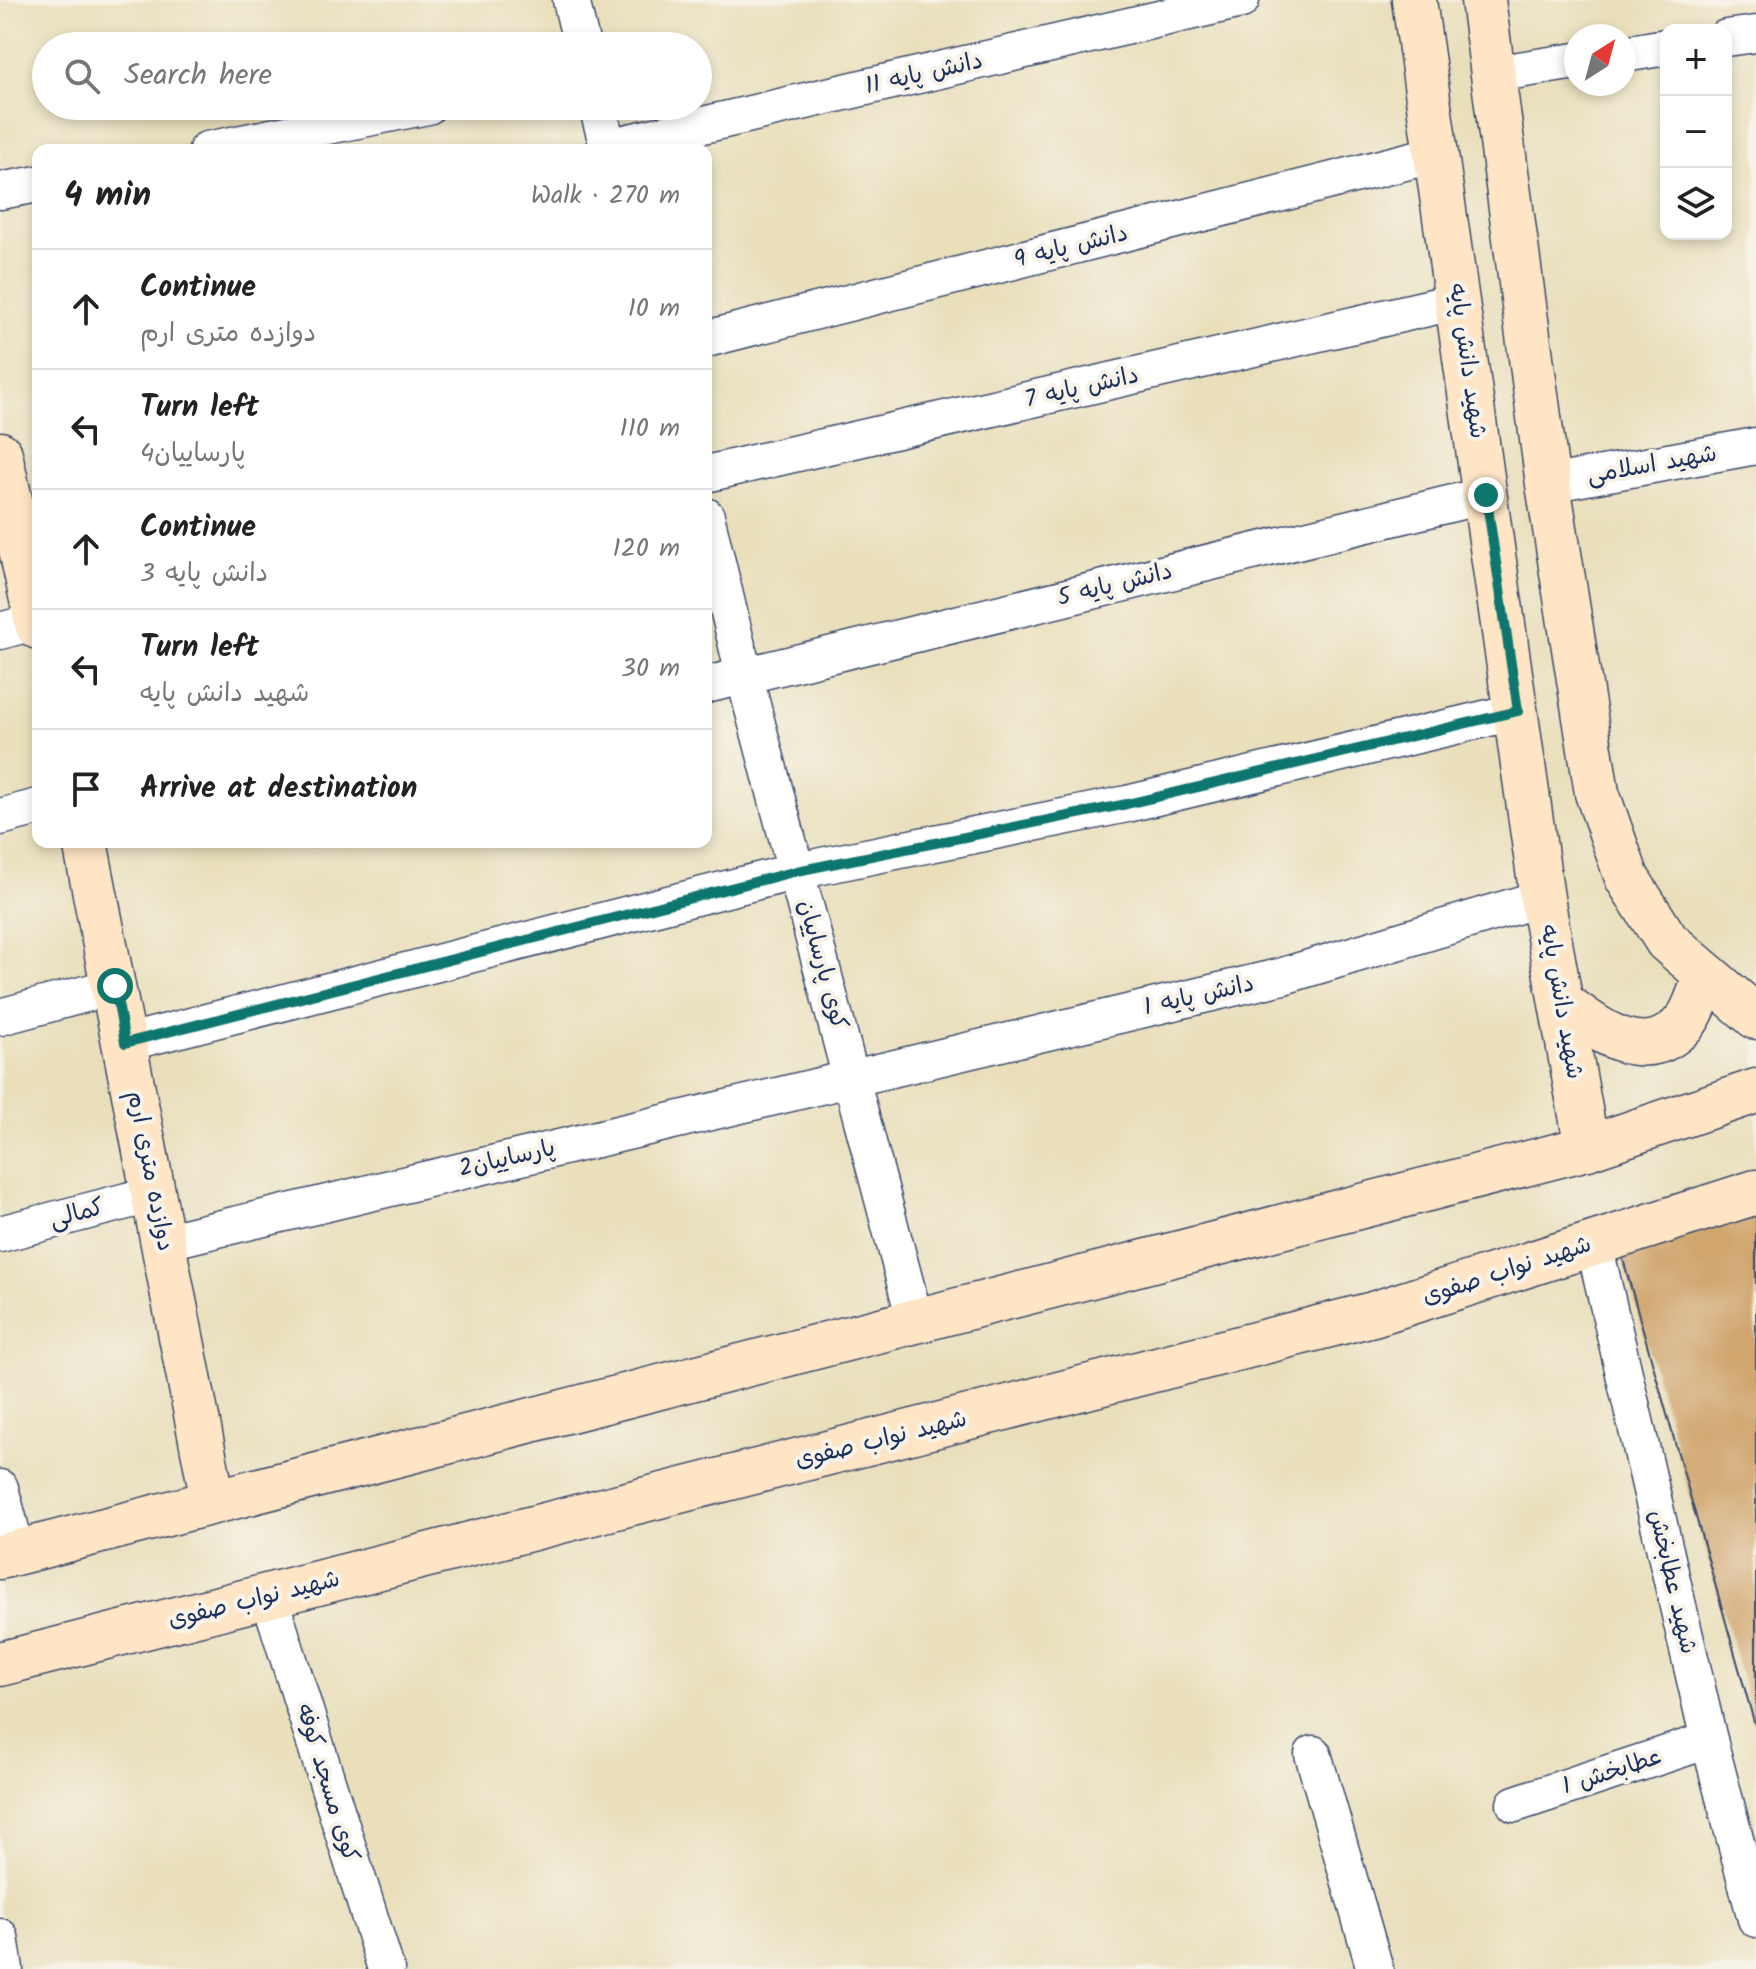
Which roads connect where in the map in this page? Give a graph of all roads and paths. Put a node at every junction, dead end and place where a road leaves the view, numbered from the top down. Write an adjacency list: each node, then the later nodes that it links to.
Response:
1 (571, 0): 5 (street)
2 (1241, 0): 16 (street, دانش پایه 11)
3 (1414, 0): 17 (main road, شهید دانش پایه)
4 (1483, 0): 11 (main road)
5 (579, 32)
6 (1756, 34): 7 (street)
7 (1732, 37)
8 (1660, 48): 9 (street)
9 (1636, 52)
10 (1564, 63): 11 (street)
11 (1493, 74): 25 (main road)
12 (358, 120): 14 (street)
13 (601, 120): 15 (street)
14 (237, 144)
15 (607, 144)
16 (629, 144)
17 (1436, 154): 20 (main road, شهید دانش پایه); 21 (street, دانش پایه 9)
18 (32, 185): 19 (street)
19 (0, 191)
20 (1458, 301): 24 (street, دانش پایه 7); 26 (main road, شهید دانش پایه)
21 (712, 337)
22 (1756, 446): 25 (street, شهید اسلامی)
23 (0, 454): 27 (main road)
24 (712, 473)
25 (1548, 484): 38 (main road)
26 (1486, 495): 30 (street, دانش پایه 5); 32 (main road, شهید دانش پایه)
27 (18, 522): 29 (main road)
28 (712, 541): 30 (street, کوی پارساییان)
29 (25, 626)
30 (744, 675): 31 (street, دانش پایه 5); 36 (street, کوی پارساییان)
31 (712, 683)
32 (1518, 711): 36 (street); 37 (main road, شهید دانش پایه)
33 (32, 809): 34 (street)
34 (0, 817)
35 (86, 848): 39 (main road, دوازده متری ارم)
36 (797, 871): 43 (street); 44 (street, کوی پارساییان)
37 (1542, 898): 40 (main road, شهید دانش پایه); 44 (street, دانش پایه 1)
38 (1705, 977): 40 (main road); 42 (main road)
39 (115, 986): 41 (street); 43 (main road, دوازده متری ارم)
40 (1562, 1003): 46 (main road, شهید دانش پایه)
41 (0, 1017)
42 (1756, 1017)
43 (125, 1043): 48 (main road, دوازده متری ارم)
44 (851, 1077): 50 (street, پارساییان2); 52 (street, کوی پارساییان)
45 (1756, 1091): 46 (main road)
46 (1587, 1148): 52 (main road)
47 (1756, 1192): 51 (main road, شهید نواب صفوی)
48 (154, 1194): 49 (street, کمالی); 50 (main road, دوازده متری ارم)
49 (0, 1234)
50 (163, 1242): 54 (main road, دوازده متری ارم)
51 (1594, 1244): 56 (main road, شهید نواب صفوی); 58 (street, شهید عطابخش)
52 (915, 1320): 54 (main road)
53 (0, 1488): 55 (street)
54 (213, 1501): 55 (main road)
55 (9, 1555)
56 (269, 1596): 57 (main road, شهید نواب صفوی); 64 (street, کوی مسجد کوفه)
57 (0, 1664)
58 (1709, 1740): 60 (street, عطابخش 1); 61 (street, شهید عطابخش)
59 (1313, 1754): 65 (street)
60 (1515, 1804)
61 (1756, 1919)
62 (0, 1937): 63 (street)
63 (5, 1969)
64 (386, 1969)
65 (1375, 1969)

